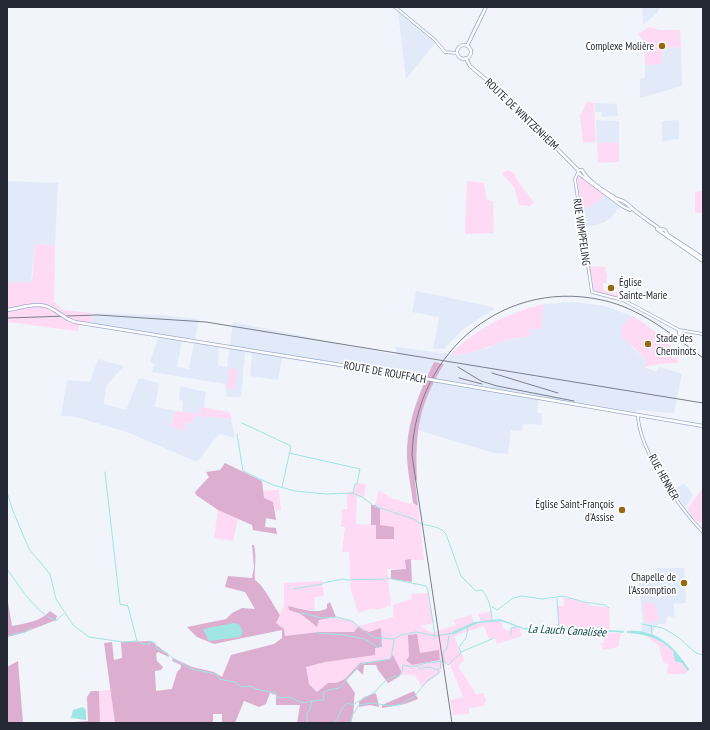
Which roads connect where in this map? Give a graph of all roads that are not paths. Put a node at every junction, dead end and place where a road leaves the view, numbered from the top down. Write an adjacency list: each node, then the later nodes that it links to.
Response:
1 (394, 7): 4 (street)
2 (486, 7): 3 (main road)
3 (467, 46): 4 (main road); 5 (main road)
4 (457, 53): 5 (main road)
5 (466, 58): 6 (main road, ROUTE DE WINTZENHEIM)
6 (578, 172): 7 (main road); 9 (main road, ROUTE DE WINTZENHEIM); 13 (street, RUE WIMPFELING)
7 (622, 201): 8 (main road); 9 (main road)
8 (626, 203): 9 (main road); 10 (main road)
9 (622, 206): 10 (main road, ROUTE DE WINTZENHEIM)
10 (664, 232): 11 (main road)
11 (703, 259)
12 (7, 311): 14 (main road, ROUTE DE ROUFFACH, bridge)
13 (703, 334)
14 (638, 415): 15 (main road, ROUTE DE ROUFFACH); 16 (street, RUE HENNER)
15 (703, 426)
16 (703, 532)

